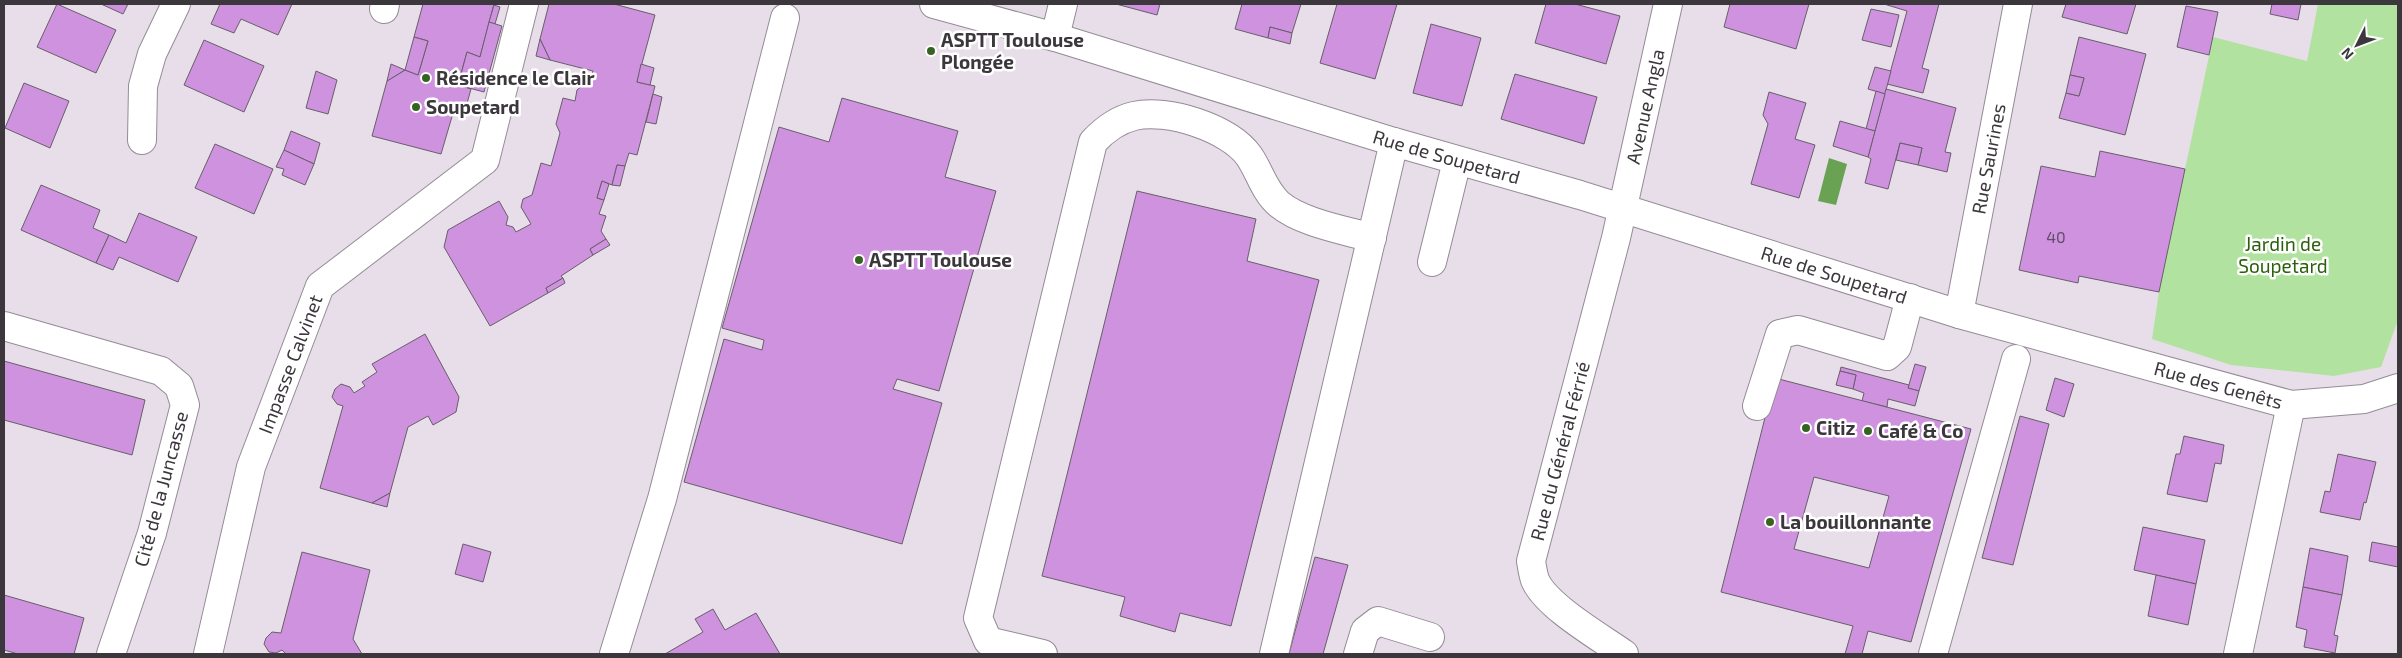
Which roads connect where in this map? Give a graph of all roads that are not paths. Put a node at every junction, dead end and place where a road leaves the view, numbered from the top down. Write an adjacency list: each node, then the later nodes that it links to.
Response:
1 (176, 4): 9 (street)
2 (524, 4): 24 (street, Impasse Calvinet)
3 (934, 4): 8 (street, Rue de Soupetard)
4 (1063, 4): 8 (street)
5 (1668, 4): 12 (street, Avenue Angla)
6 (2018, 4): 16 (street, Rue Saurines)
7 (785, 18): 25 (street)
8 (1055, 37): 10 (street, Rue de Soupetard)
9 (142, 140)
10 (1394, 142): 11 (street, Rue de Soupetard); 13 (street)
11 (1457, 161): 12 (street, Rue de Soupetard); 14 (street)
12 (1622, 208): 15 (street, Rue de Soupetard); 29 (street, Rue du Général Férrié)
13 (1372, 238): 26 (street); 27 (street)
14 (1432, 262)
15 (1910, 298): 16 (street, Rue de Soupetard); 20 (street)
16 (1959, 314): 21 (street, Rue des Genêts)
17 (4, 326): 23 (street, Cité de la Juncasse)
18 (2016, 359): 30 (street)
19 (2398, 388): 21 (street)
20 (1757, 406)
21 (2291, 406): 31 (street, Rue des Genêts)
22 (1430, 637): 28 (street)
23 (111, 654)
24 (208, 654)
25 (614, 654)
26 (1043, 654)
27 (1274, 654)
28 (1358, 654)
29 (1624, 654)
30 (1933, 654)
31 (2238, 654)

